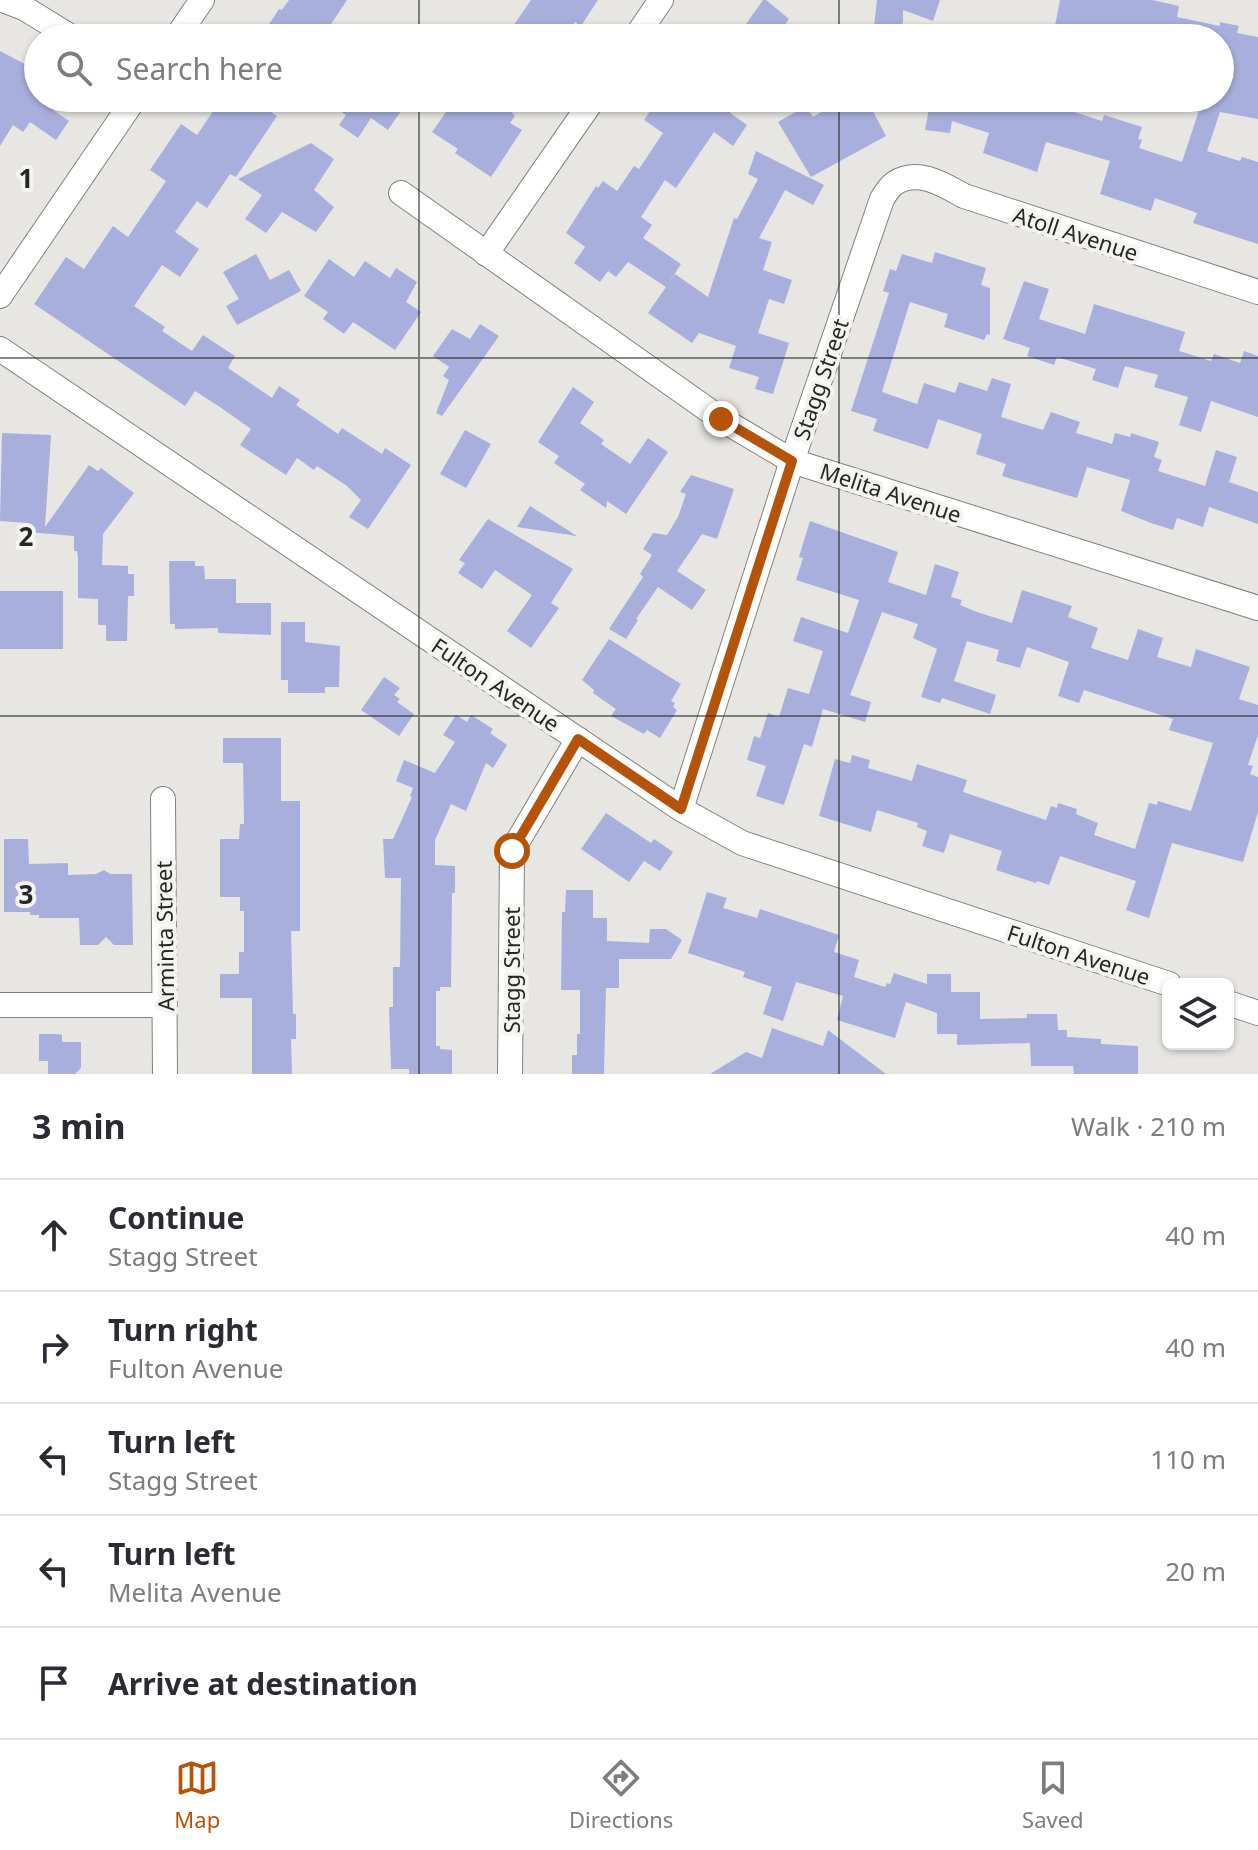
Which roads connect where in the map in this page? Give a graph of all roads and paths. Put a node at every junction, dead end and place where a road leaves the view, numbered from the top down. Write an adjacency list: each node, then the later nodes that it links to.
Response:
1 (3, 0): 4 (street)
2 (202, 0): 5 (street)
3 (661, 0): 6 (street)
4 (50, 24)
5 (186, 24)
6 (645, 24)
7 (125, 112): 13 (street)
8 (584, 112): 11 (street)
9 (895, 183): 12 (street, Atoll Avenue); 15 (street, Stagg Street)
10 (401, 193): 11 (street, Melita Avenue)
11 (486, 254): 15 (street, Melita Avenue)
12 (1258, 292)
13 (0, 296)
14 (4, 355): 17 (street, Fulton Avenue)
15 (792, 461): 16 (street, Melita Avenue); 19 (street, Stagg Street)
16 (1258, 608)
17 (578, 739): 19 (street, Fulton Avenue); 26 (street, Stagg Street)
18 (163, 799): 22 (street, Arminta Street)
19 (681, 809): 20 (street, Fulton Avenue)
20 (1162, 982)
21 (0, 1005): 22 (street)
22 (165, 1005): 25 (street, Arminta Street)
23 (1234, 1005): 24 (street)
24 (1258, 1013)
25 (165, 1074)
26 (510, 1074)

